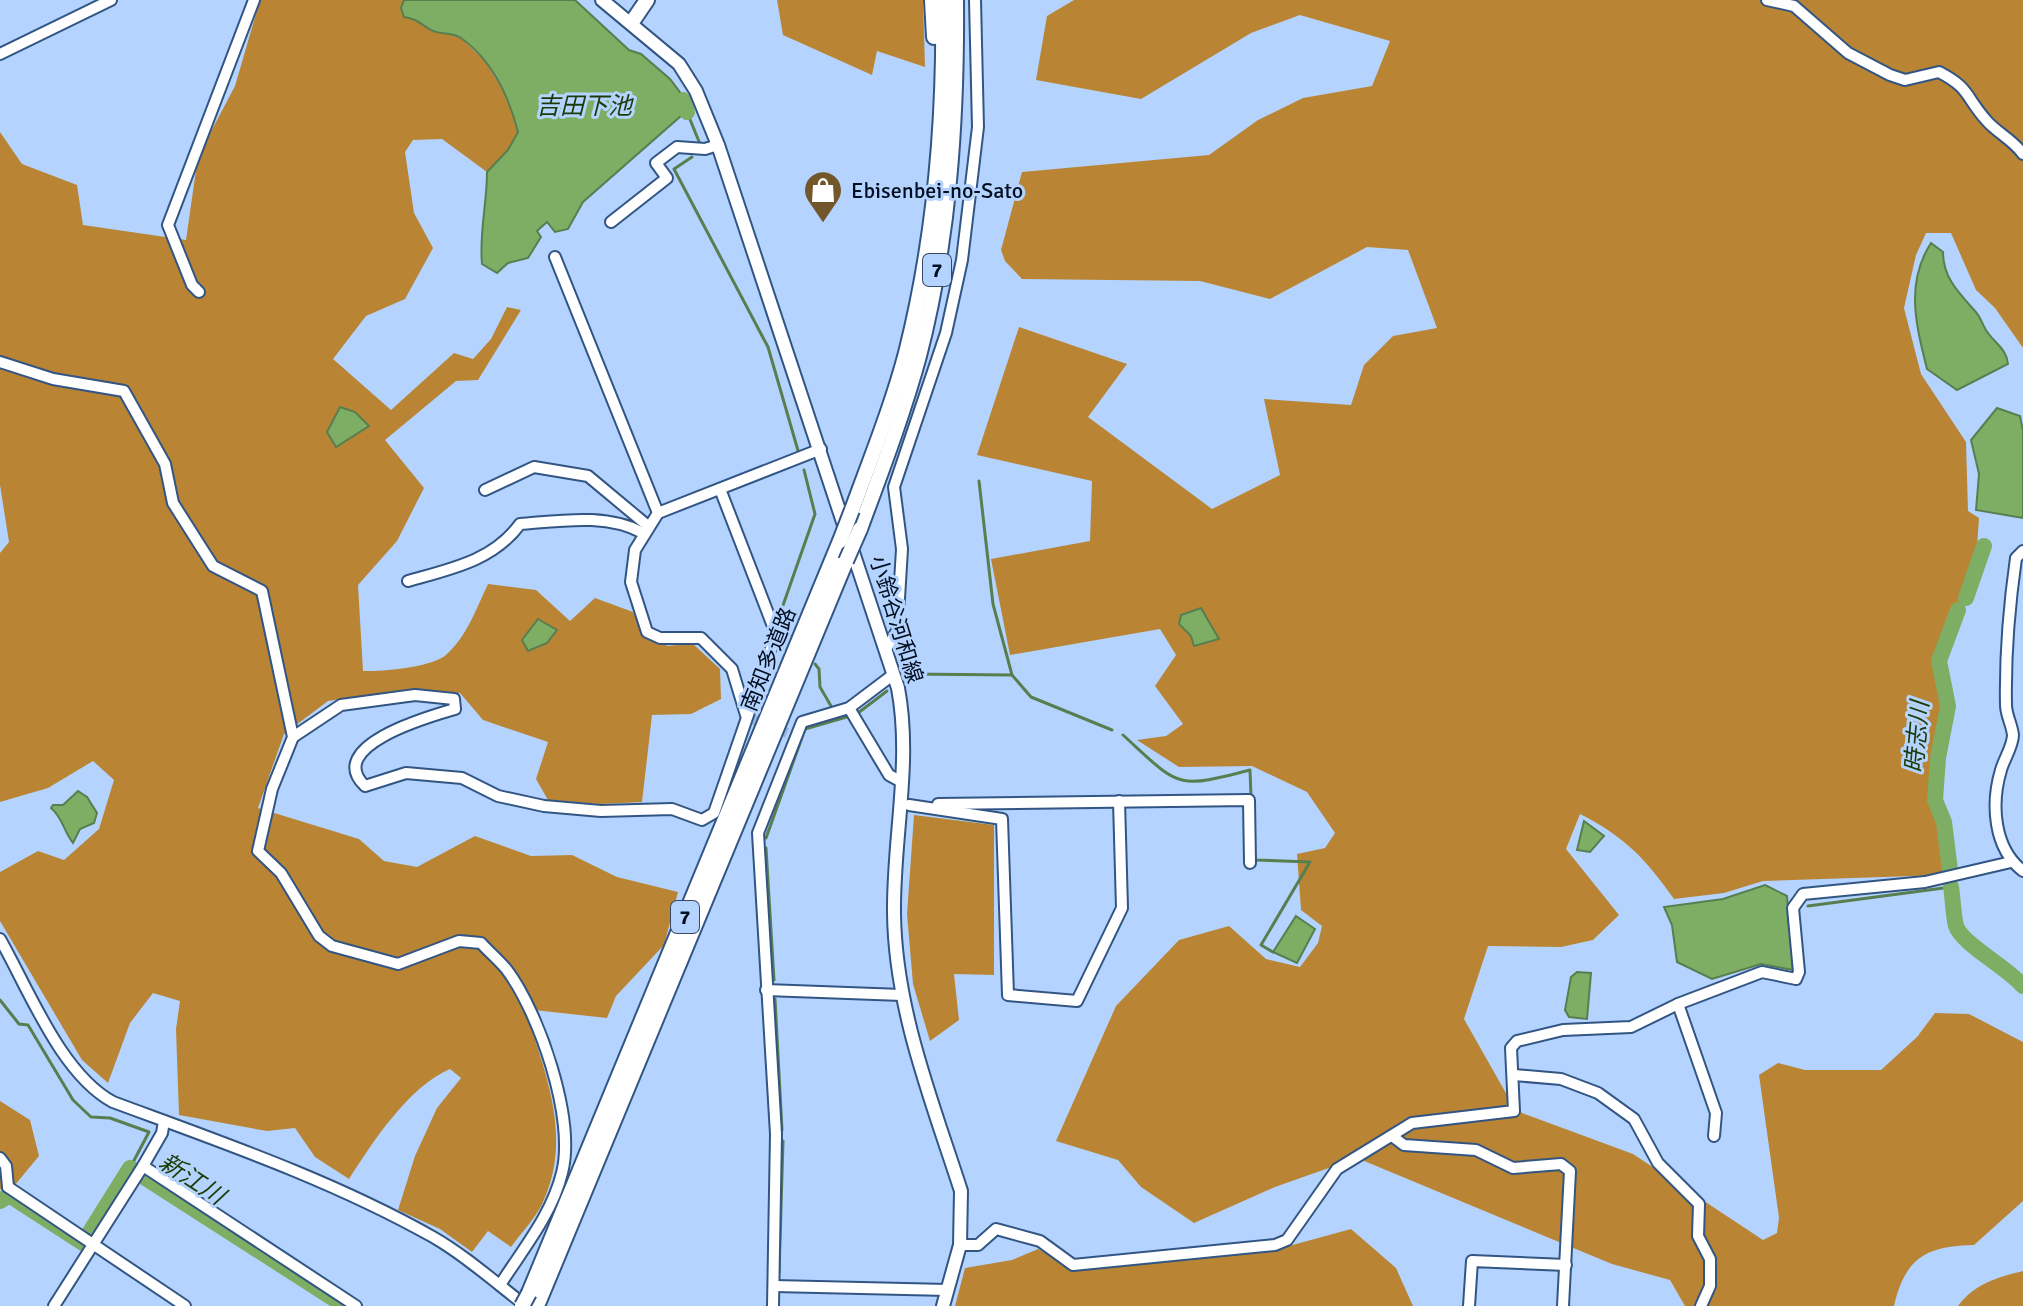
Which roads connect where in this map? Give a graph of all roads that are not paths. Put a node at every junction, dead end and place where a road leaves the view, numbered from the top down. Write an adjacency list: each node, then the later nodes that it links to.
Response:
1 (111, 0): 12 (street)
2 (254, 0): 18 (street)
3 (602, 0): 11 (main road, 小鈴谷河和線)
4 (637, 0): 11 (highway)
5 (647, 0): 11 (highway)
6 (932, 0): 13 (highway)
7 (943, 0): 13 (highway, 南知多道路 / 7)
8 (956, 0): 55 (highway, 南知多道路 / 7, bridge)
9 (975, 0): 27 (street)
10 (1767, 0): 15 (street)
11 (632, 22): 14 (main road, 小鈴谷河和線)
12 (0, 54)
13 (943, 99): 55 (highway, 南知多道路 / 7, bridge)
14 (718, 145): 16 (street); 20 (main road, 小鈴谷河和線)
15 (2023, 154)
16 (611, 222)
17 (555, 257): 23 (street)
18 (199, 292)
19 (0, 362): 31 (street)
20 (821, 449): 21 (street); 27 (main road, 小鈴谷河和線)
21 (720, 489): 23 (street); 30 (street)
22 (485, 490): 24 (street)
23 (658, 513): 24 (street)
24 (646, 530): 26 (street); 30 (street)
25 (2023, 551): 35 (street)
26 (408, 581)
27 (886, 649): 28 (main road, 小鈴谷河和線)
28 (894, 674): 29 (street); 32 (main road, 小鈴谷河和線)
29 (849, 708): 32 (street); 39 (street)
30 (749, 717): 31 (street)
31 (293, 737): 52 (street)
32 (902, 782): 34 (main road, 小鈴谷河和線)
33 (1119, 801): 34 (street); 34 (street); 36 (street)
34 (904, 805): 40 (main road, 小鈴谷河和線)
35 (2011, 862): 37 (street); 41 (street)
36 (1250, 863)
37 (2023, 871)
38 (0, 939): 43 (street)
39 (766, 990): 40 (street); 53 (street)
40 (902, 995): 50 (main road, 小鈴谷河和線)
41 (1678, 1004): 42 (street); 45 (street)
42 (1514, 1075): 44 (street); 63 (street)
43 (164, 1121): 47 (street); 52 (street)
44 (1392, 1136): 50 (street); 51 (street)
45 (1714, 1136)
46 (0, 1158): 48 (street)
47 (143, 1166): 49 (street); 58 (street)
48 (4, 1190): 49 (street)
49 (90, 1240): 56 (street); 57 (street)
50 (960, 1245): 54 (main road, 小鈴谷河和線)
51 (1566, 1265): 61 (street); 62 (street)
52 (500, 1285): 55 (street)
53 (774, 1286): 54 (street); 59 (street)
54 (948, 1290): 60 (main road, 小鈴谷河和線)
55 (531, 1302)
56 (54, 1306)
57 (185, 1306)
58 (356, 1306)
59 (773, 1306)
60 (943, 1306)
61 (1469, 1306)
62 (1563, 1306)
63 (1701, 1306)

